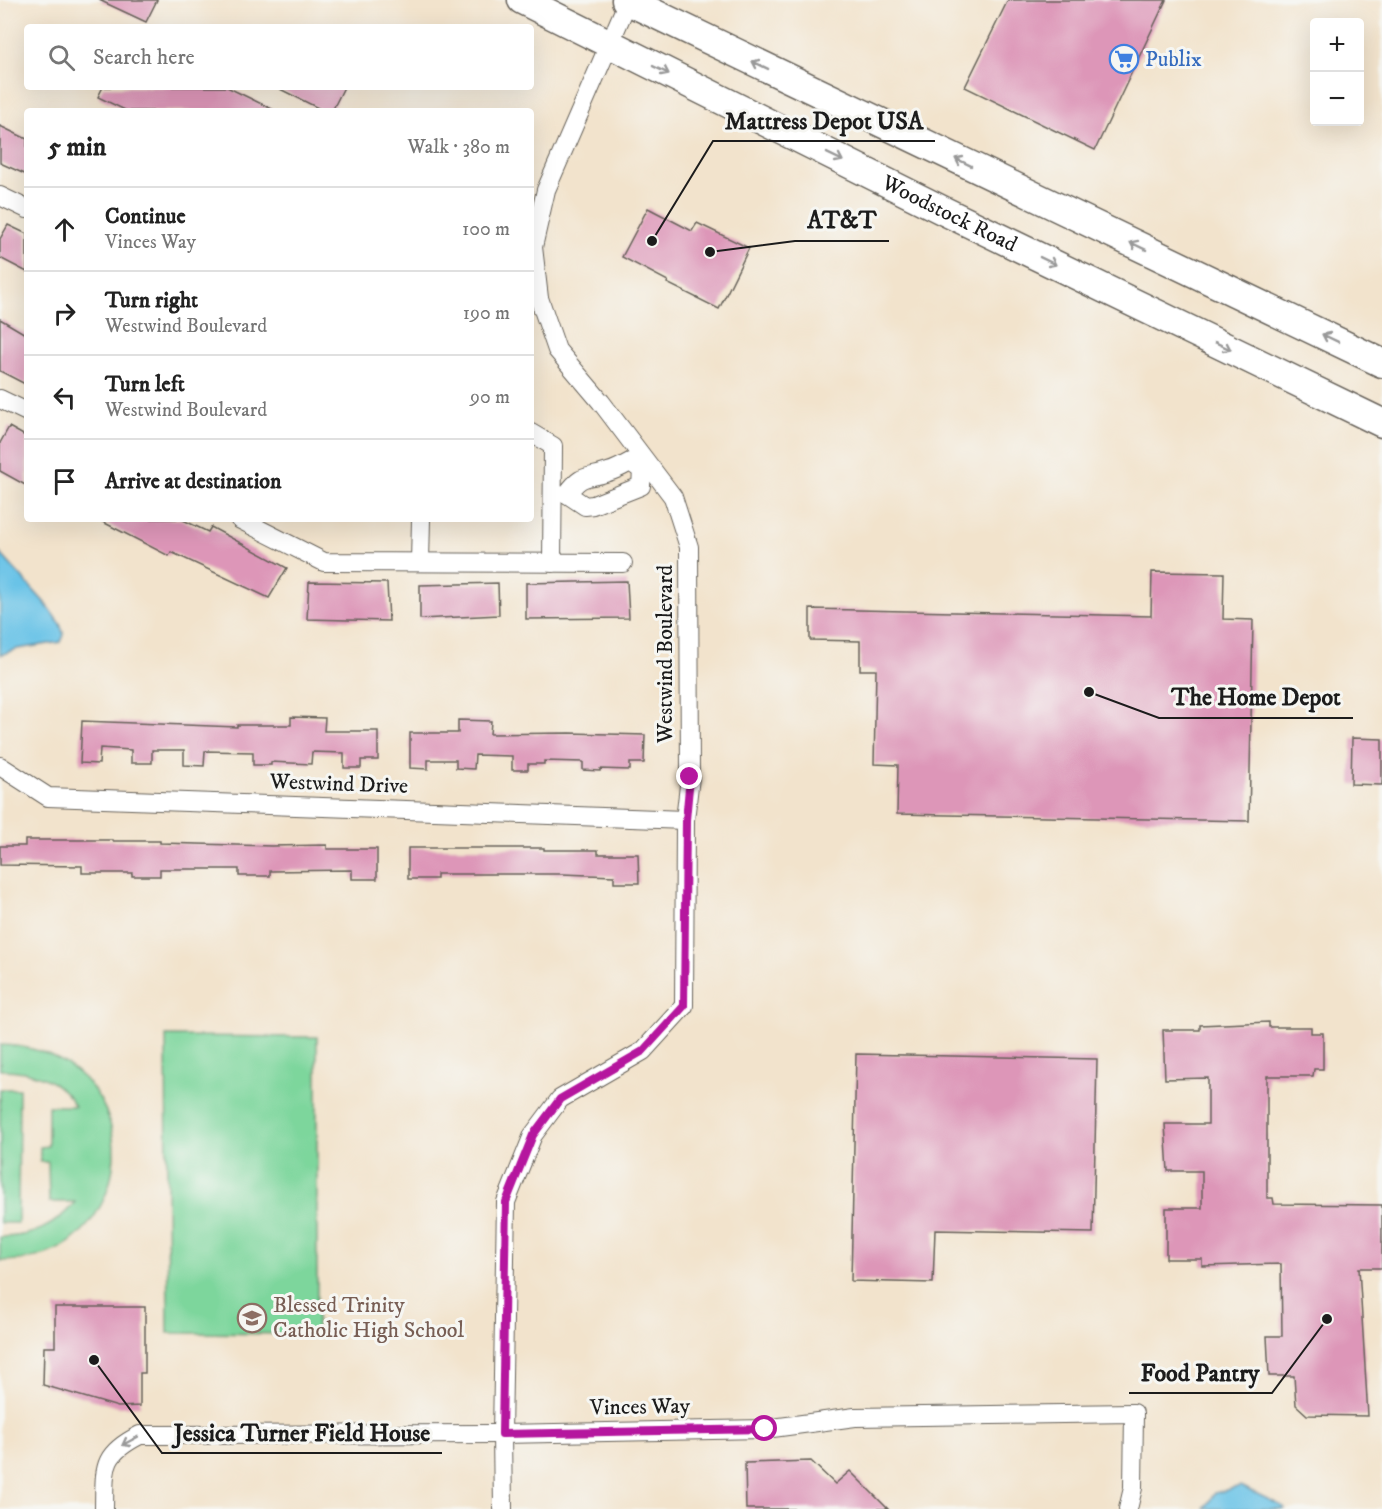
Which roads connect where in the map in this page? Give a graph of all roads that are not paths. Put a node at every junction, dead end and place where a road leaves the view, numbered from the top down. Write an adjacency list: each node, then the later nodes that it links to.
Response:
1 (522, 0): 3 (main road, Woodstock Road)
2 (627, 1): 3 (street, Westwind Boulevard); 8 (main road, one-way to 2)
3 (608, 44): 6 (street, Westwind Boulevard); 11 (main road, Woodstock Road, one-way to 11)
4 (0, 196): 5 (street)
5 (24, 208)
6 (534, 243)
7 (534, 256): 13 (street, Westwind Boulevard)
8 (1382, 363)
9 (0, 399): 10 (street)
10 (24, 411)
11 (1382, 423)
12 (534, 435): 15 (street)
13 (646, 467): 14 (street); 16 (street); 23 (street, Westwind Boulevard)
14 (607, 473): 15 (street); 16 (street)
15 (560, 495): 16 (street); 20 (street)
16 (616, 497)
17 (245, 522): 19 (street)
18 (421, 522): 19 (street)
19 (420, 562): 20 (street)
20 (552, 563): 21 (street)
21 (623, 563)
22 (0, 766): 23 (street, Westwind Drive)
23 (686, 820): 24 (street, Westwind Boulevard)
24 (502, 1434): 25 (street, Vinces Way, one-way to 25); 26 (street, Westwind Boulevard); 27 (street, Vinces Way)
25 (104, 1509)
26 (503, 1509)
27 (1128, 1509)

